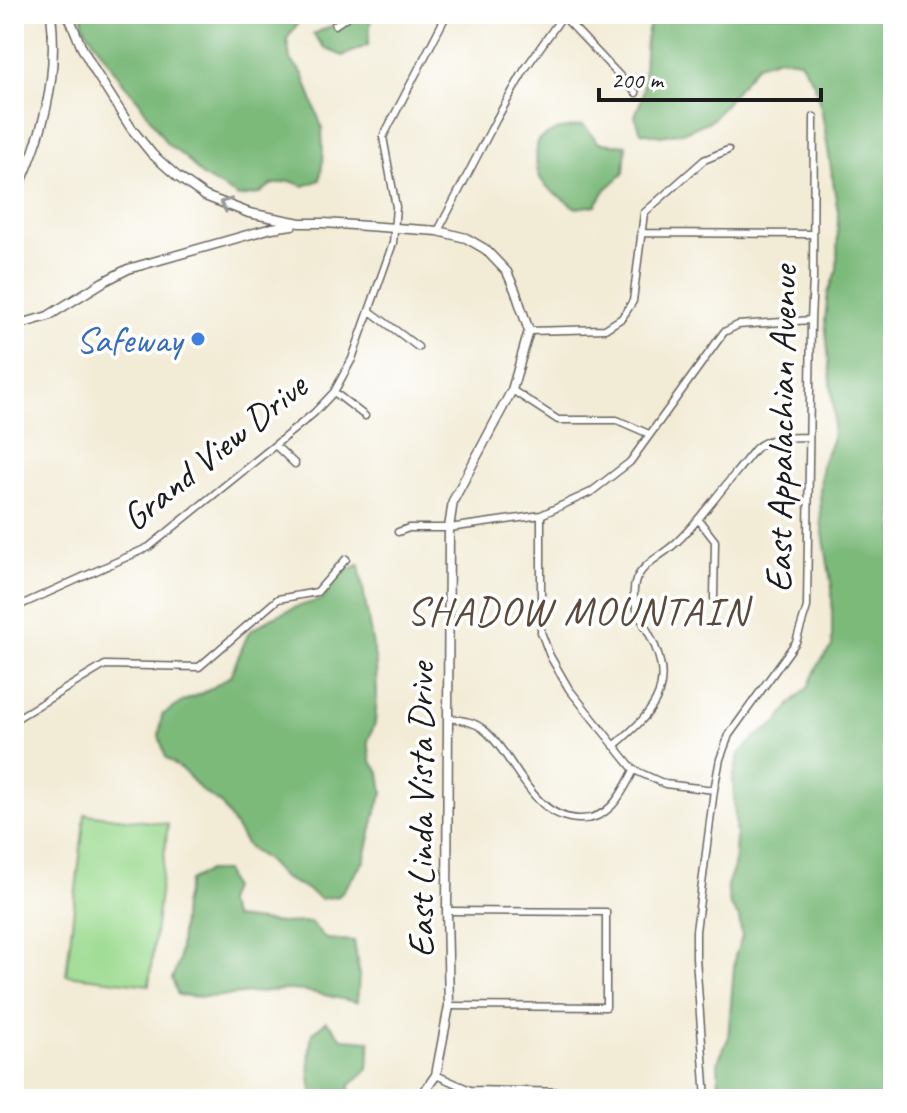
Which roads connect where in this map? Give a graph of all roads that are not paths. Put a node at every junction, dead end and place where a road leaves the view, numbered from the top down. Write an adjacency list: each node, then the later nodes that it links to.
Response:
1 (51, 14): 11 (street)
2 (68, 14): 12 (street, one-way to 2)
3 (351, 14): 7 (street)
4 (437, 14): 6 (street)
5 (564, 15): 8 (street); 14 (street)
6 (445, 17): 13 (street, Grand View Drive)
7 (335, 25)
8 (636, 93)
9 (814, 117): 16 (street, East Appalachian Avenue)
10 (728, 150): 15 (street)
11 (14, 198)
12 (300, 223): 13 (street); 19 (street)
13 (395, 229): 14 (street); 17 (street, Grand View Drive)
14 (438, 231): 20 (street)
15 (642, 233): 16 (street); 20 (street)
16 (812, 234): 18 (street, East Appalachian Avenue)
17 (370, 311): 21 (street); 23 (street, Grand View Drive)
18 (811, 320): 25 (street); 26 (street, East Appalachian Avenue)
19 (14, 326)
20 (529, 331): 22 (street, East Linda Vista Drive)
21 (418, 347)
22 (512, 390): 25 (street); 31 (street, East Linda Vista Drive)
23 (334, 392): 24 (street); 27 (street, Grand View Drive)
24 (365, 416)
25 (649, 434): 29 (street)
26 (809, 437): 30 (street); 40 (street, East Appalachian Avenue)
27 (275, 445): 28 (street); 35 (street, Grand View Drive)
28 (295, 464)
29 (541, 515): 31 (street); 38 (street)
30 (698, 519): 34 (street); 38 (street)
31 (449, 528): 32 (street); 36 (street, East Linda Vista Drive)
32 (398, 532)
33 (346, 559): 37 (street)
34 (714, 598)
35 (14, 608)
36 (448, 718): 39 (street); 41 (street, East Linda Vista Drive)
37 (14, 720)
38 (614, 746): 39 (street)
39 (634, 770): 40 (street)
40 (714, 790): 46 (street, East Appalachian Avenue)
41 (447, 911): 42 (street, East Linda Vista Drive); 42 (street)
42 (449, 1006): 43 (street, East Linda Vista Drive)
43 (436, 1075): 44 (street); 45 (street, East Linda Vista Drive)
44 (614, 1096)
45 (419, 1099)
46 (706, 1099)

